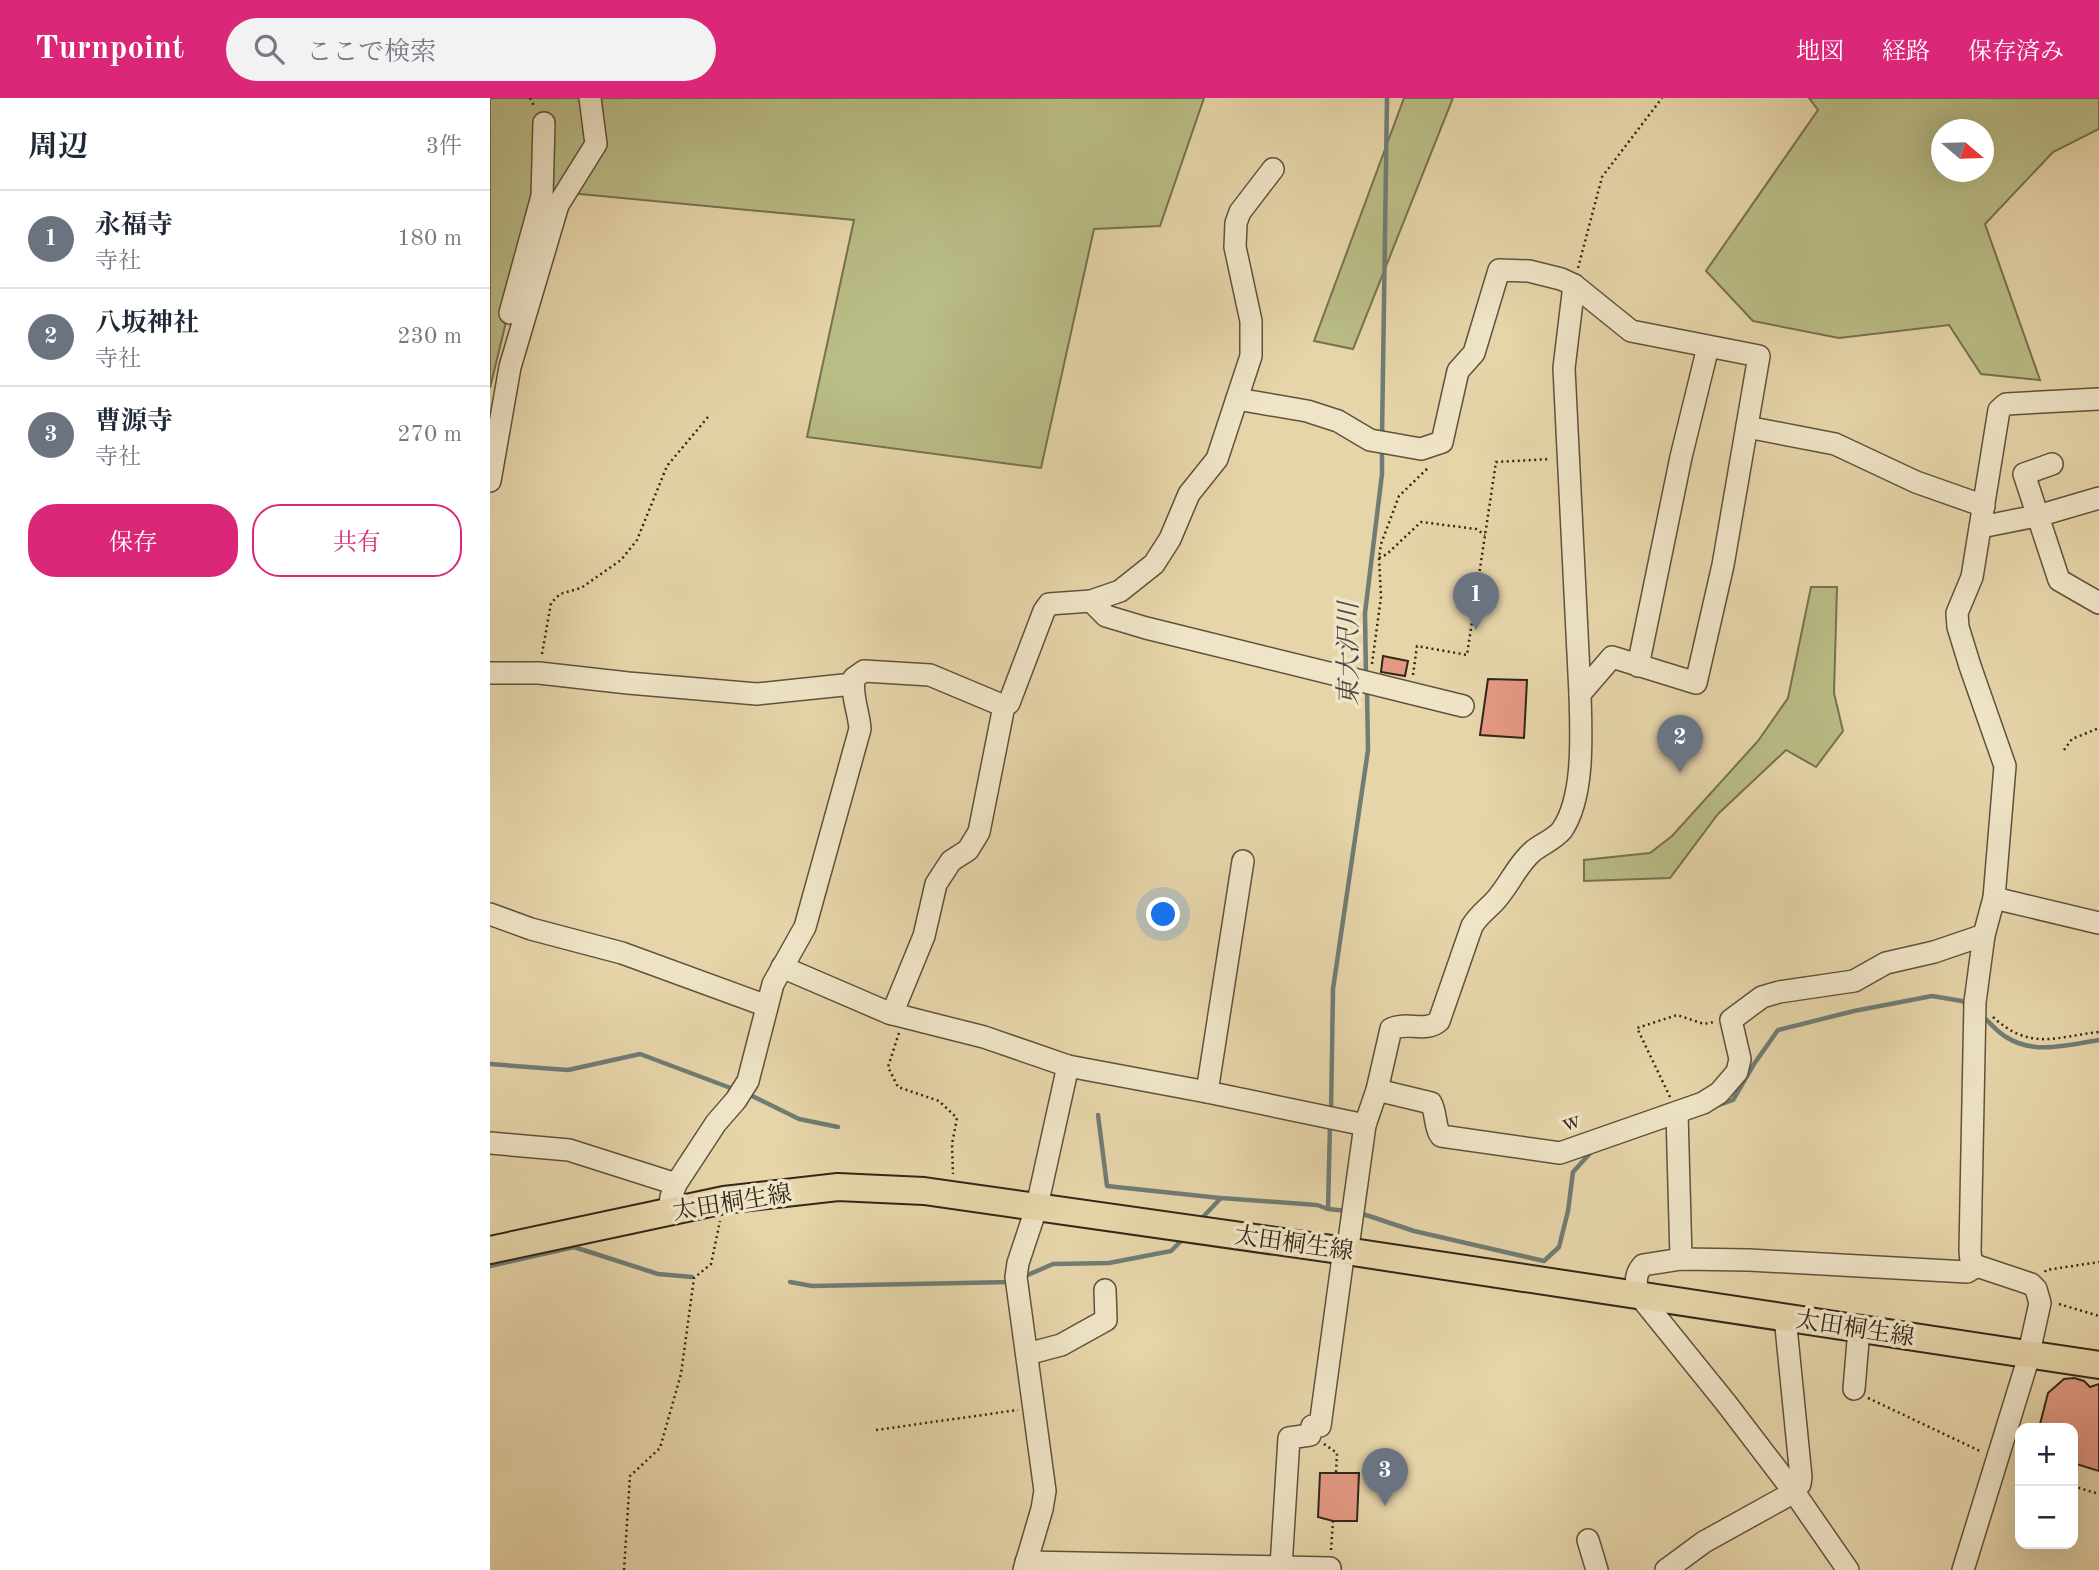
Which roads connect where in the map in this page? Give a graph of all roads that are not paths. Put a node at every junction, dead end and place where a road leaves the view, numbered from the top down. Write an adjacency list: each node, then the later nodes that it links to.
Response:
1 (590, 98): 5 (street)
2 (544, 123): 5 (street)
3 (1273, 169): 7 (street)
4 (1574, 285): 6 (street); 7 (street); 20 (street)
5 (520, 329): 11 (street)
6 (1708, 346): 9 (street); 17 (street)
7 (1237, 399): 15 (street)
8 (2099, 399): 14 (street)
9 (1747, 427): 14 (street); 17 (street)
10 (2053, 464): 13 (street)
11 (490, 481)
12 (2099, 499): 13 (street)
13 (2037, 515): 14 (street); 16 (street)
14 (1982, 516): 24 (street)
15 (1091, 601): 21 (street); 22 (street)
16 (2099, 603)
17 (1637, 666): 20 (street)
18 (490, 673): 19 (street)
19 (853, 684): 21 (street); 28 (street)
20 (1580, 694): 32 (street)
21 (1004, 706): 30 (street)
22 (1464, 706)
23 (1243, 861): 33 (street)
24 (1994, 898): 26 (street); 27 (street)
25 (490, 914): 29 (street)
26 (2099, 923)
27 (1984, 934): 34 (street, w); 43 (street)
28 (782, 967): 29 (street); 30 (street)
29 (767, 1006): 37 (street)
30 (898, 1016): 31 (street)
31 (1068, 1066): 33 (street); 38 (street)
32 (1377, 1090): 34 (street, w); 35 (street)
33 (1207, 1092): 35 (street)
34 (1677, 1118): 42 (street)
35 (1365, 1125): 41 (street)
36 (490, 1143): 37 (street)
37 (676, 1184): 39 (street)
38 (1037, 1206): 39 (main road, 太田桐生線); 41 (main road, 太田桐生線); 48 (street)
39 (669, 1211): 40 (main road, 太田桐生線)
40 (490, 1250)
41 (1346, 1251): 45 (main road, 太田桐生線); 56 (street)
42 (1681, 1259): 43 (street); 45 (street)
43 (1977, 1266): 49 (street)
44 (1105, 1290): 48 (street)
45 (1640, 1295): 46 (main road, 太田桐生線); 52 (street)
46 (1785, 1317): 47 (main road, 太田桐生線); 52 (street)
47 (1859, 1329): 49 (main road, 太田桐生線); 51 (street)
48 (1027, 1354): 54 (street)
49 (2028, 1354): 50 (main road, 太田桐生線); 61 (street)
50 (2099, 1365)
51 (1854, 1389)
52 (1794, 1492): 59 (street); 60 (street)
53 (1588, 1540): 58 (street)
54 (1025, 1566): 55 (street)
55 (1169, 1567): 56 (street)
56 (1281, 1567): 57 (street)
57 (1330, 1569)
58 (1597, 1570)
59 (1666, 1570)
60 (1848, 1570)
61 (1964, 1570)

